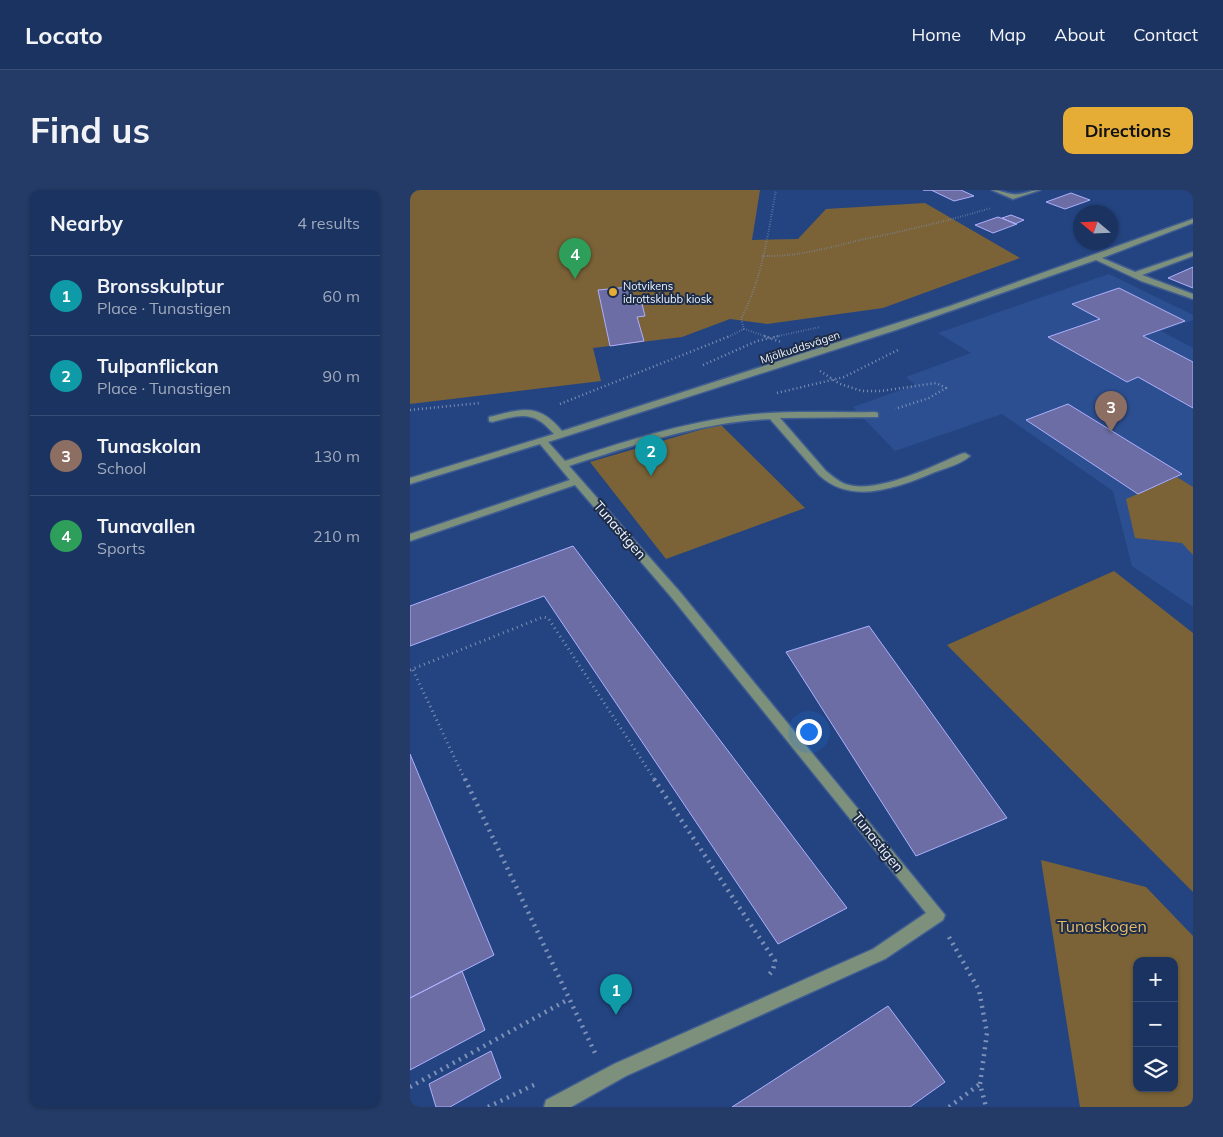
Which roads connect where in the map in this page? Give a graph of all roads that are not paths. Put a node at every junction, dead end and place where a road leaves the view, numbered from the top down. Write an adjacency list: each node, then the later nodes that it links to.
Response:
1 (995, 190): 2 (street)
2 (1037, 190)
3 (1193, 221): 5 (street, Mjölkuddsvägen)
4 (1193, 254): 6 (street)
5 (1097, 258): 6 (street); 11 (street, Mjölkuddsvägen)
6 (1135, 275): 7 (street)
7 (1193, 297)
8 (875, 415): 9 (street)
9 (774, 416): 13 (street); 14 (street)
10 (492, 419): 11 (street)
11 (560, 435): 12 (street, Mjölkuddsvägen)
12 (542, 441): 14 (street, Tunastigen); 15 (street, Mjölkuddsvägen)
13 (964, 456)
14 (562, 465): 16 (street, Tunastigen)
15 (410, 481)
16 (577, 481): 17 (street); 18 (street, Tunastigen)
17 (410, 538)
18 (553, 1107)

